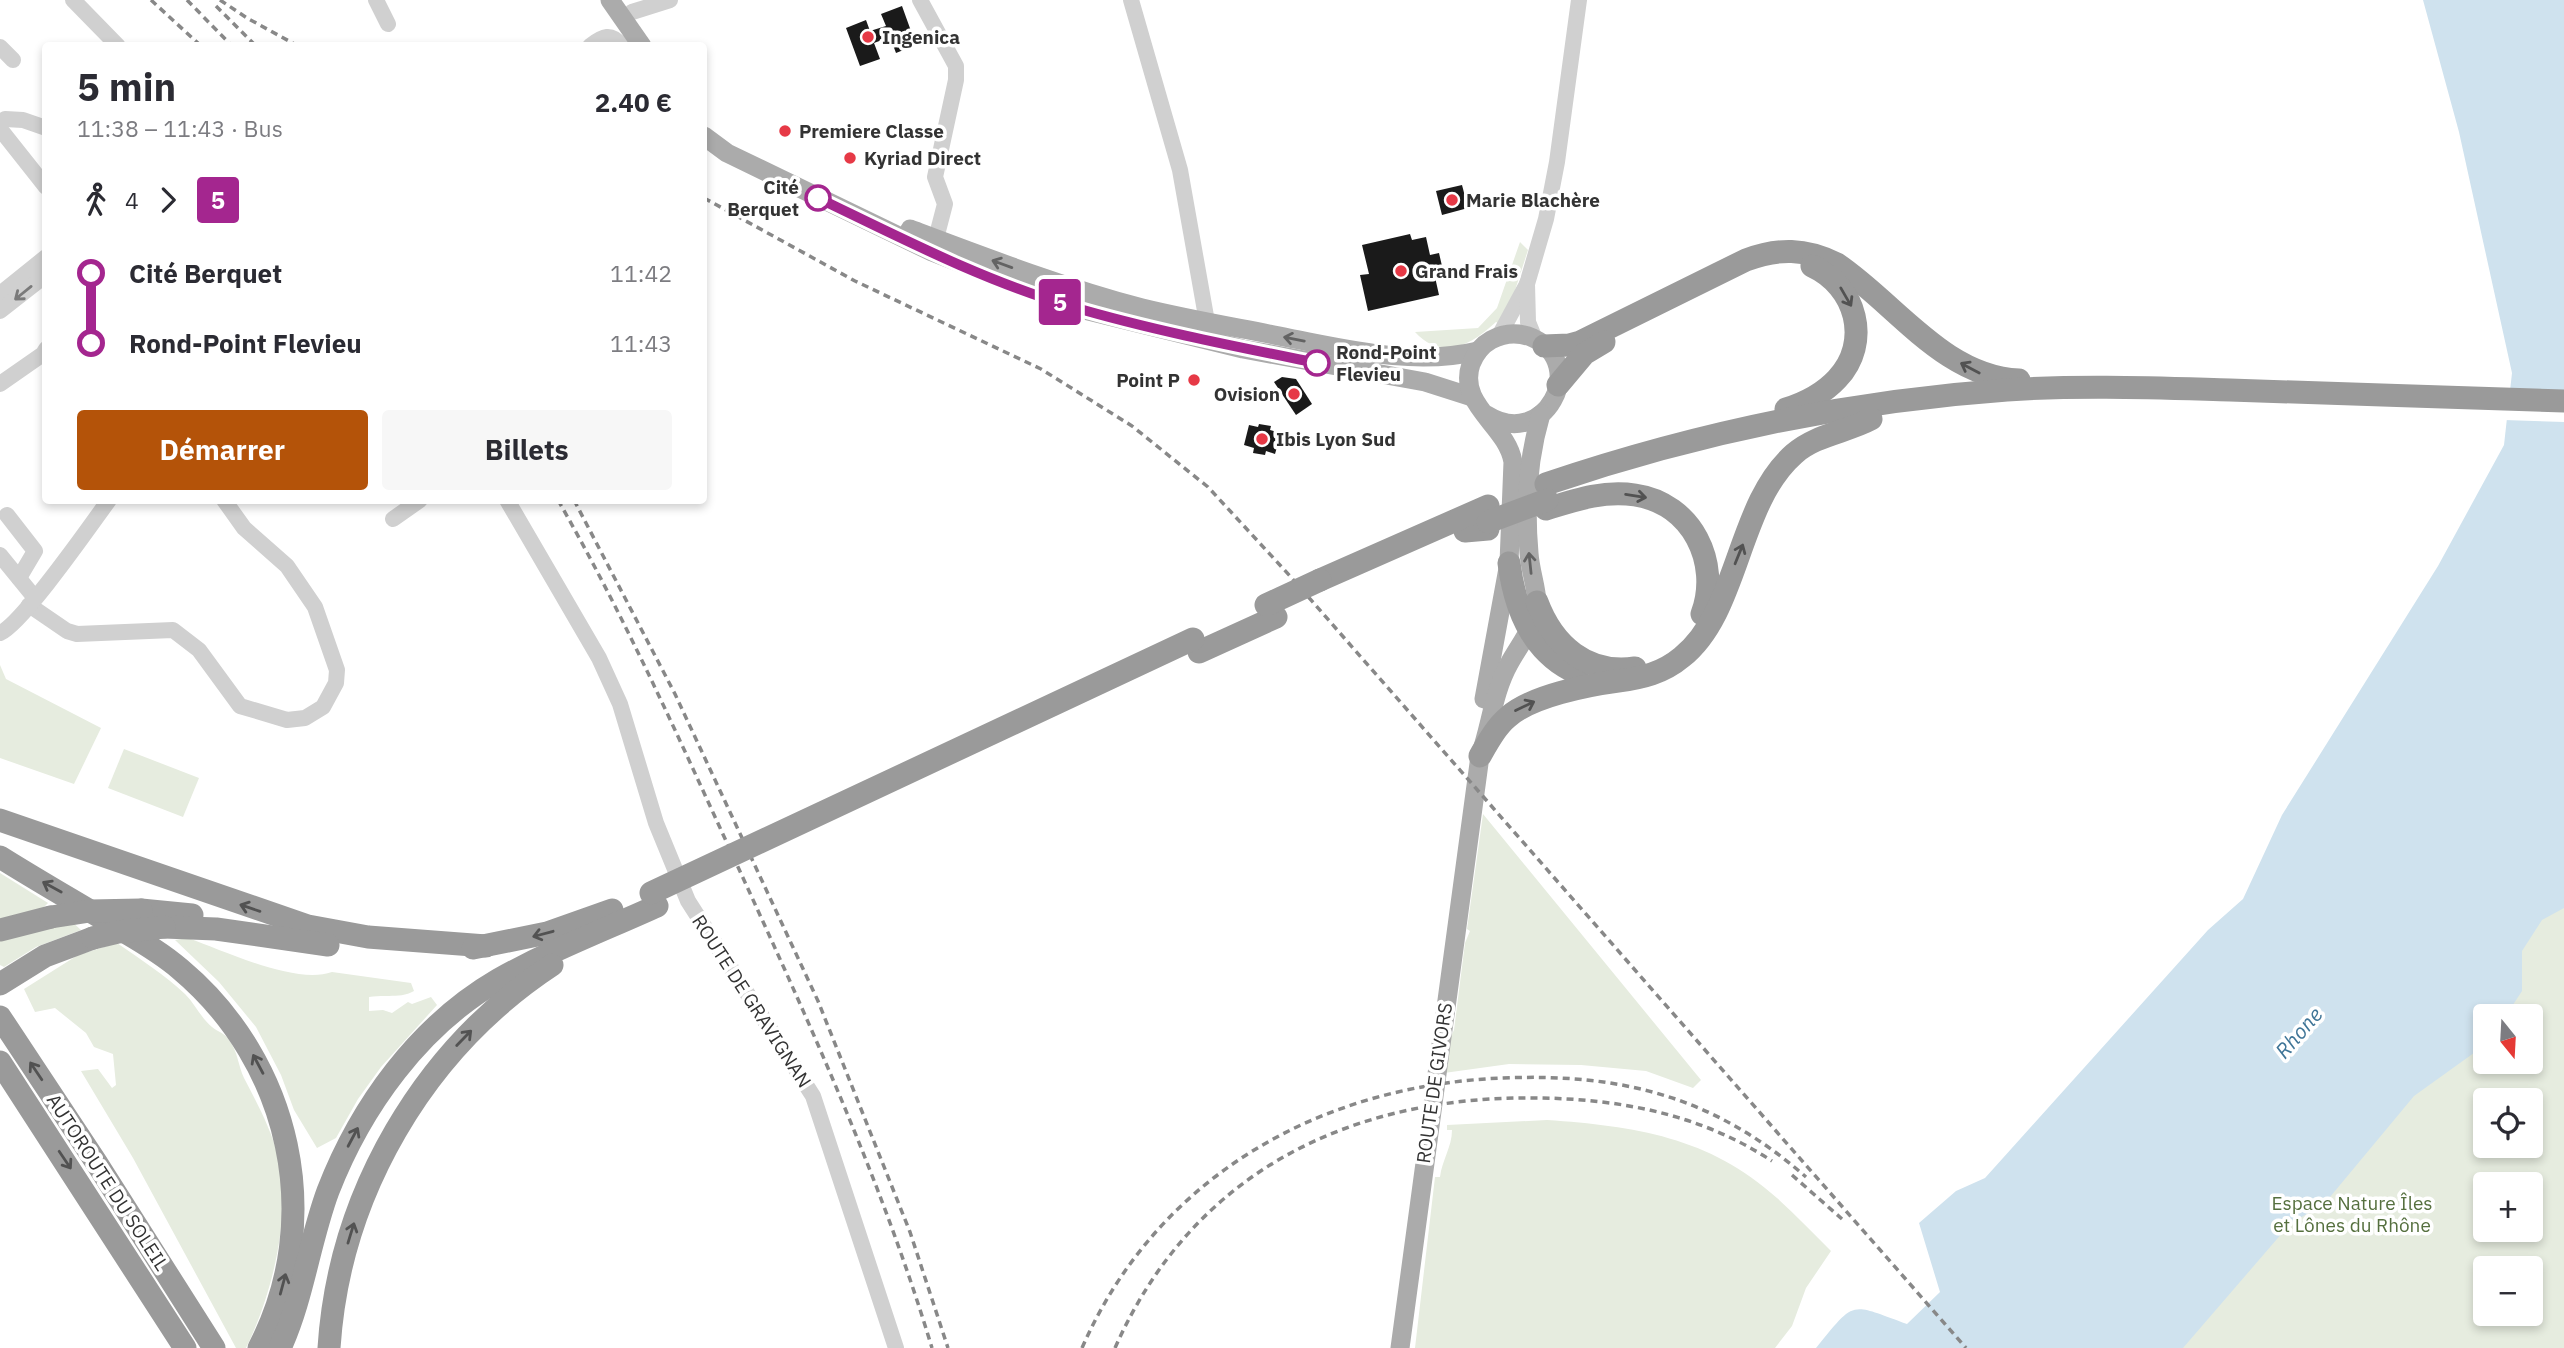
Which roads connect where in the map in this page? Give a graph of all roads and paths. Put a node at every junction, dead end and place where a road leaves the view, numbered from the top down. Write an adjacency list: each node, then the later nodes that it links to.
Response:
1 (73, 0): 10 (street)
2 (376, 0): 9 (street)
3 (610, 0): 13 (main road)
4 (670, 0): 8 (street)
5 (920, 0): 22 (street)
6 (1131, 0): 28 (street)
7 (1579, 0): 25 (street)
8 (628, 6): 14 (main road)
9 (388, 24)
10 (114, 42)
11 (595, 42): 12 (street)
12 (619, 42)
13 (640, 42)
14 (642, 42)
15 (0, 47): 16 (street)
16 (13, 60)
17 (0, 123): 18 (street)
18 (42, 127)
19 (0, 129): 21 (street)
20 (707, 137): 22 (main road)
21 (42, 182)
22 (935, 246): 28 (main road)
23 (42, 260): 26 (street)
24 (42, 278): 27 (street, one-way to 27)
25 (1527, 284): 29 (street); 30 (street)
26 (0, 294)
27 (0, 311)
28 (1205, 330): 31 (main road, one-way to 28); 36 (main road)
29 (1499, 336): 30 (main road); 31 (main road)
30 (1540, 343): 34 (main road); 35 (highway, one-way to 30)
31 (1478, 351): 36 (main road)
32 (42, 355): 33 (street)
33 (0, 384)
34 (1558, 385): 39 (main road); 43 (highway, one-way to 43)
35 (2256, 391): 38 (highway); 43 (highway)
36 (1472, 397): 41 (main road)
37 (2564, 401): 38 (highway)
38 (2430, 403): 40 (highway); 42 (highway)
39 (1541, 414): 41 (main road); 57 (main road, one-way to 39)
40 (2564, 414)
41 (1487, 415): 53 (main road)
42 (1871, 419): 44 (highway); 62 (highway, one-way to 42)
43 (1671, 445): 44 (highway)
44 (1546, 498): 51 (highway, bridge); 60 (highway, one-way to 60)
45 (106, 504): 56 (street)
46 (227, 504): 56 (street)
47 (414, 504): 50 (street)
48 (509, 504): 79 (street, ROUTE DE GRAVIGNAN)
49 (7, 516): 54 (street)
50 (393, 519)
51 (1488, 519): 55 (highway); 55 (highway)
52 (0, 555): 54 (street)
53 (1509, 563): 58 (highway); 61 (main road)
54 (19, 578): 56 (street)
55 (1325, 586): 66 (highway)
56 (32, 601): 59 (street)
57 (1537, 602): 58 (main road); 60 (highway)
58 (1529, 629): 60 (main road); 61 (main road); 62 (highway); 63 (main road)
59 (0, 633)
60 (1557, 640)
61 (1493, 645): 63 (main road)
62 (1616, 681): 63 (highway, one-way to 62)
63 (1480, 756): 80 (main road, ROUTE DE GIVORS)
64 (0, 820): 70 (highway, one-way to 64)
65 (0, 857): 76 (highway, one-way to 65)
66 (654, 899): 67 (highway); 70 (highway, one-way to 70)
67 (618, 924): 77 (highway, one-way to 67); 78 (highway, one-way to 67)
68 (0, 930): 69 (highway, bridge)
69 (290, 938): 70 (highway); 71 (highway, bridge)
70 (486, 946)
71 (0, 985)
72 (0, 1017): 75 (highway, AUTOROUTE DU SOLEIL, one-way to 72)
73 (0, 1062): 74 (highway, AUTOROUTE DU SOLEIL, one-way to 74)
74 (185, 1348)
75 (214, 1348)
76 (259, 1348)
77 (280, 1348)
78 (329, 1348)
79 (896, 1348)
80 (1400, 1348)

